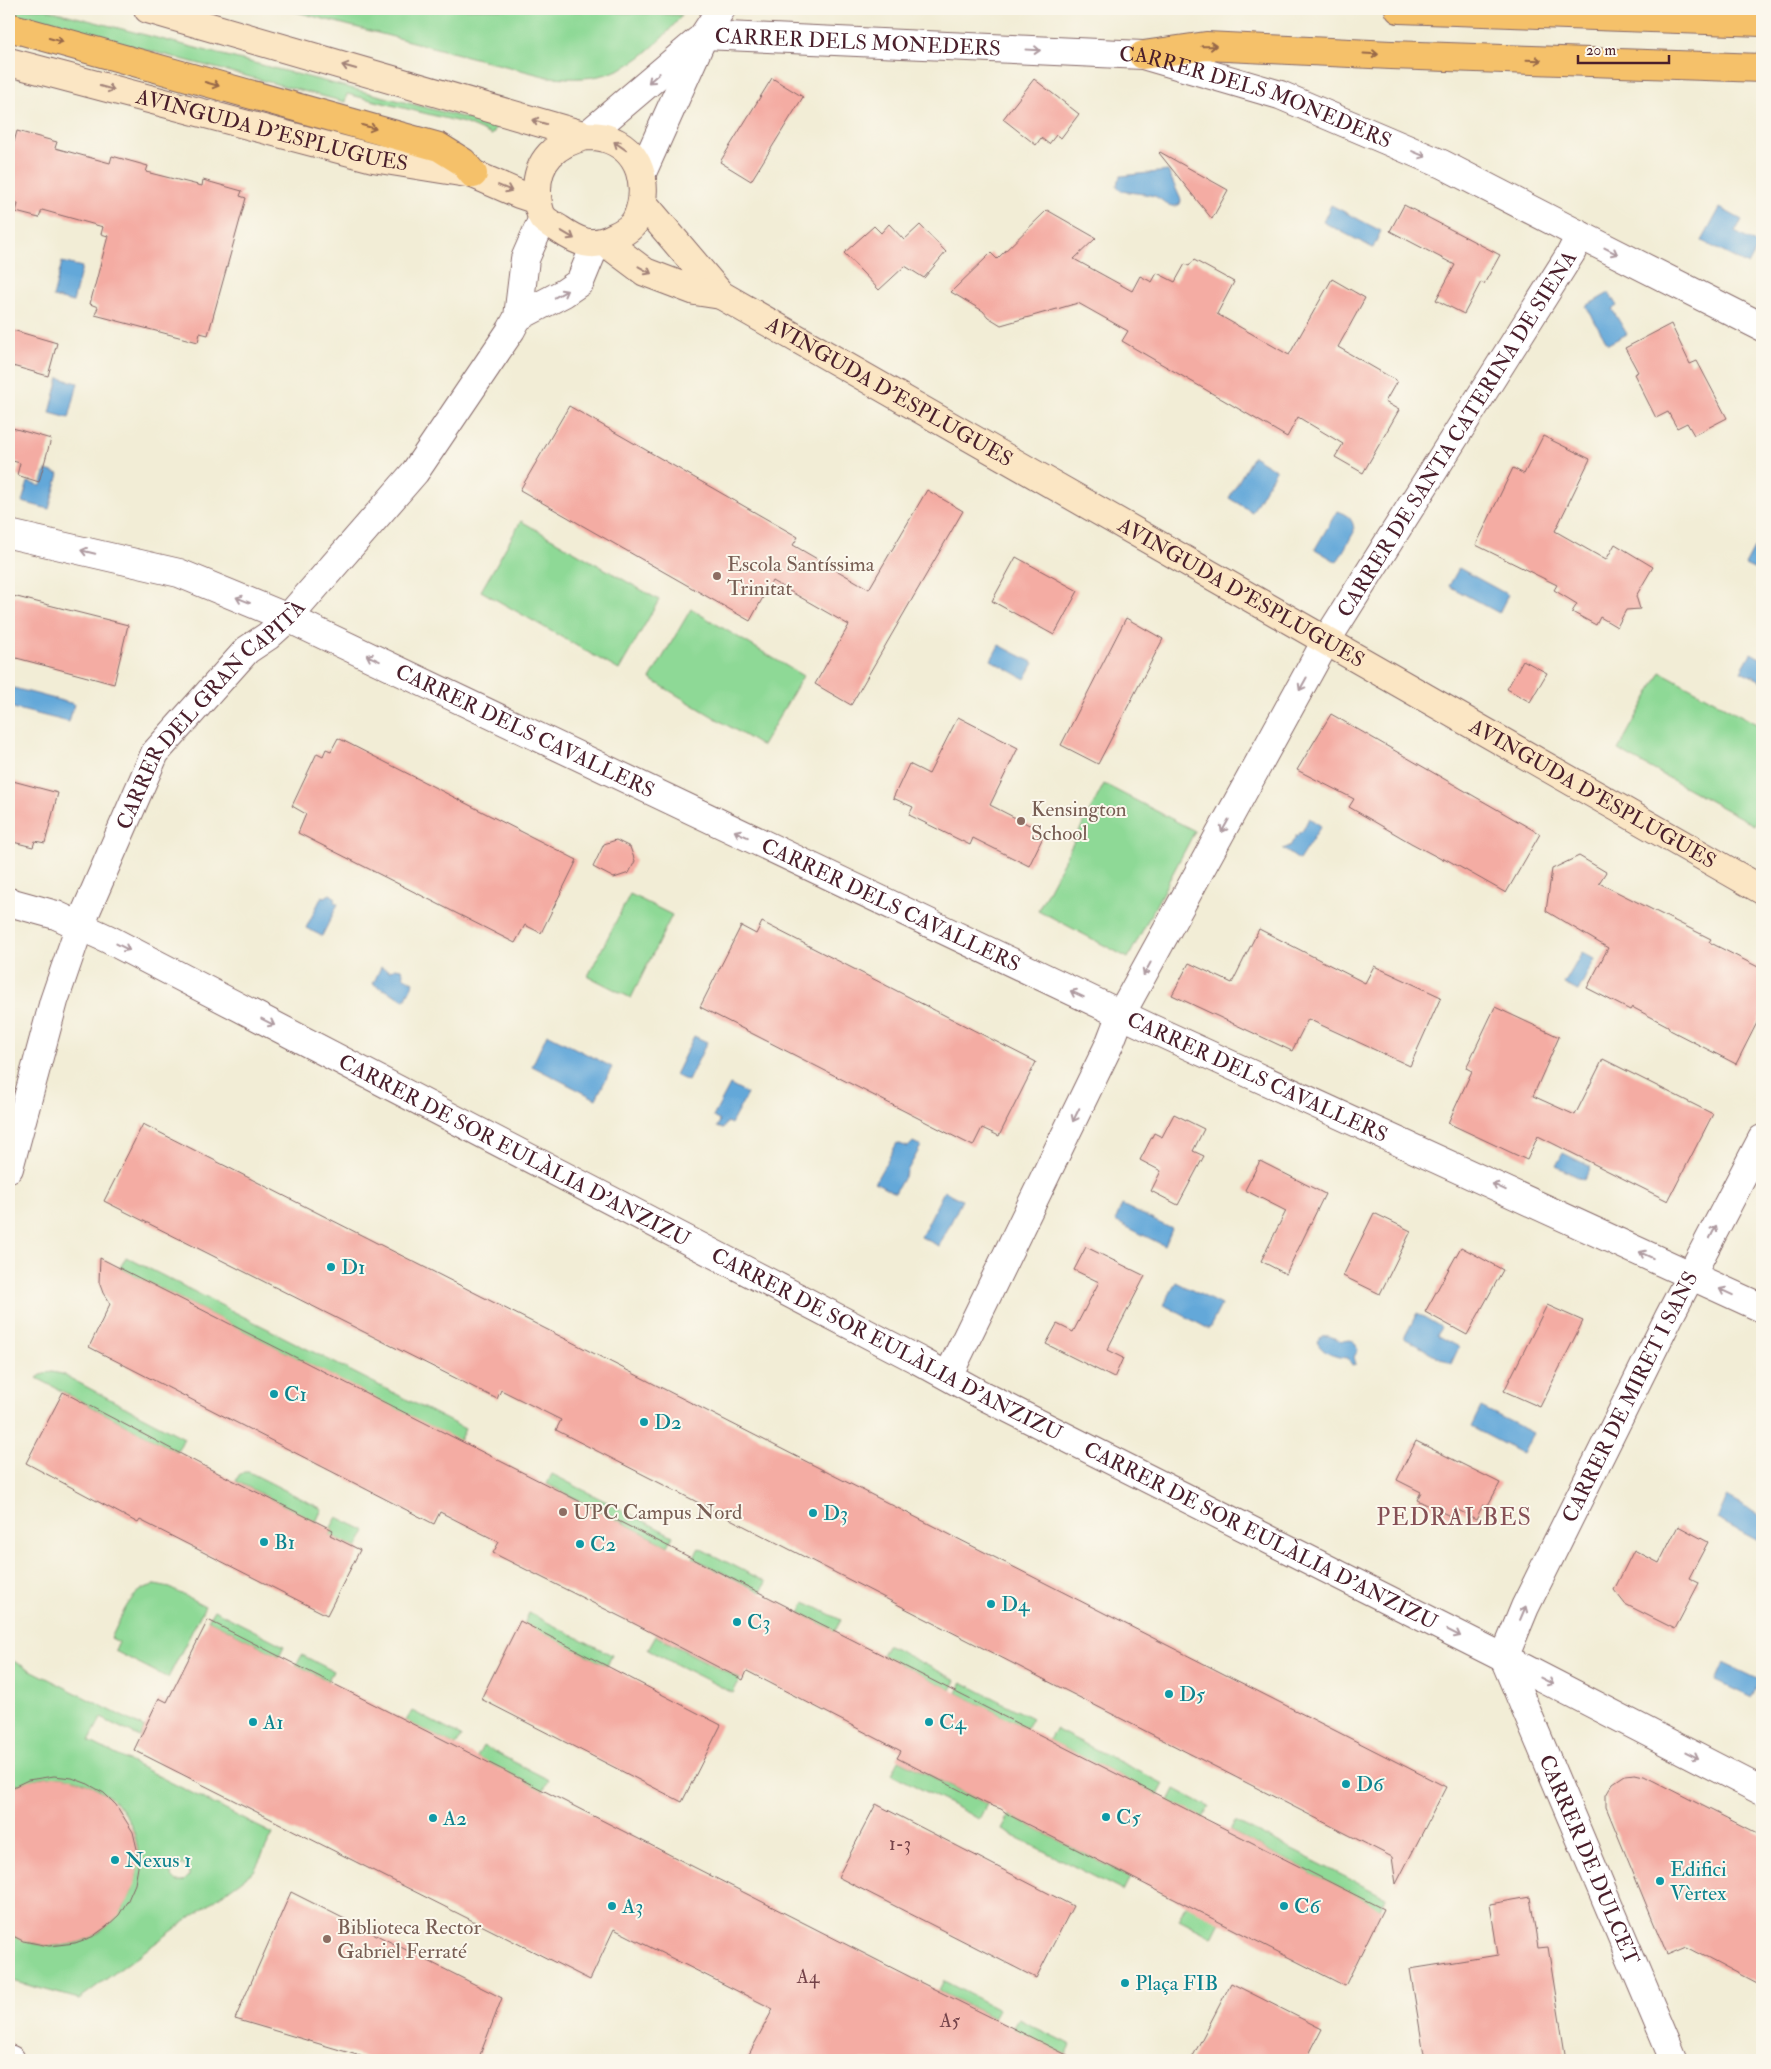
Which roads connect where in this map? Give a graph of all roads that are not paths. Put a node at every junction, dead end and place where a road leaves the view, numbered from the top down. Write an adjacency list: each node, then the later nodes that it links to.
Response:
1 (148, 9): 9 (street, one-way to 1)
2 (1399, 9): 4 (highway)
3 (715, 19): 6 (street, CARRER DELS MONEDERS, one-way to 6); 9 (street, one-way to 9); 11 (street)
4 (1762, 22)
5 (9, 27): 10 (highway, one-way to 10)
6 (1143, 55): 8 (highway, one-way to 8); 14 (street, CARRER DELS MONEDERS, one-way to 14)
7 (9, 62): 10 (street, AVINGUDA D'ESPLUGUES, one-way to 10)
8 (1762, 68)
9 (586, 136): 11 (street, one-way to 9); 13 (street)
10 (473, 174): 13 (street, AVINGUDA D'ESPLUGUES, one-way to 13)
11 (641, 174): 12 (street)
12 (643, 203): 15 (street); 16 (street, AVINGUDA D'ESPLUGUES)
13 (540, 209): 15 (street, AVINGUDA D'ESPLUGUES, one-way to 15); 17 (street, CARRER DEL GRAN CAPITÀ)
14 (1580, 236): 18 (street, CARRER DELS MONEDERS, one-way to 18); 21 (street, CARRER DE SANTA CATERINA DE SIENA)
15 (601, 242): 16 (street, AVINGUDA D'ESPLUGUES, one-way to 16); 17 (street, one-way to 15)
16 (721, 295): 21 (street, AVINGUDA D'ESPLUGUES)
17 (518, 317): 20 (street, CARRER DEL GRAN CAPITÀ)
18 (1762, 327)
19 (9, 534): 20 (street, CARRER DELS CAVALLERS, one-way to 19)
20 (288, 618): 24 (street, CARRER DEL GRAN CAPITÀ); 25 (street, CARRER DELS CAVALLERS, one-way to 20)
21 (1326, 641): 22 (street, AVINGUDA D'ESPLUGUES); 25 (street, CARRER DE SANTA CATERINA DE SIENA, one-way to 25)
22 (1762, 890)
23 (9, 902): 24 (street, CARRER DE SOR EULÀLIA D'ANZIZU)
24 (80, 926): 27 (street, CARRER DEL GRAN CAPITÀ); 30 (street, CARRER DE SOR EULÀLIA D'ANZIZU, one-way to 30)
25 (1121, 1014): 28 (street, CARRER DELS CAVALLERS, one-way to 25); 30 (street, CARRER DE SANTA CATERINA DE SIENA, one-way to 30)
26 (1762, 1139): 28 (street, CARRER DE MIRET I SANS, one-way to 26)
27 (9, 1168)
28 (1691, 1275): 29 (street, CARRER DELS CAVALLERS, one-way to 28); 31 (street, CARRER DE MIRET I SANS, one-way to 28)
29 (1762, 1308)
30 (948, 1376): 31 (street, CARRER DE SOR EULÀLIA D'ANZIZU, one-way to 31)
31 (1504, 1658): 32 (street, CARRER DE SOR EULÀLIA D'ANZIZU, one-way to 32); 33 (street, CARRER DE DULCET)
32 (1762, 1791)
33 (1674, 2060)

